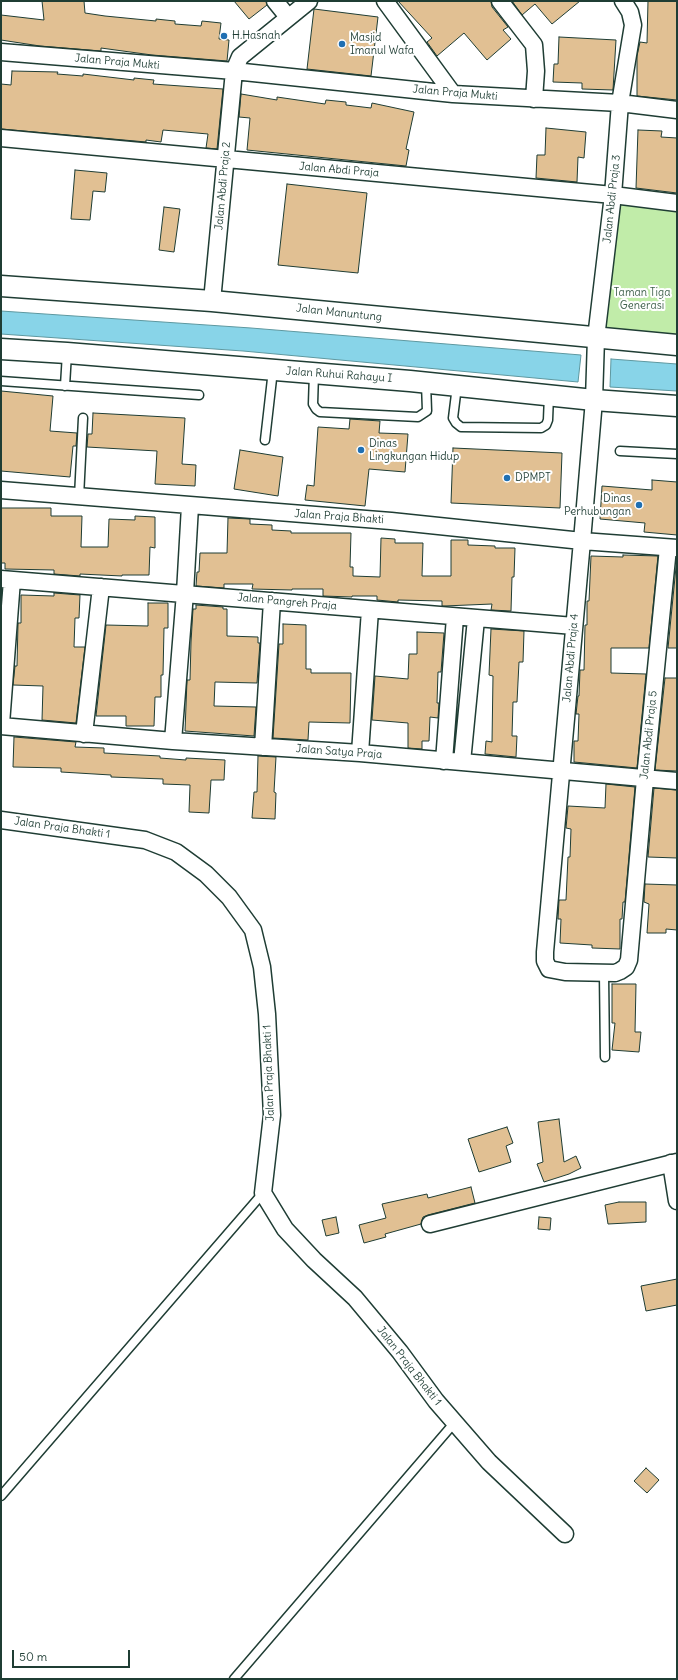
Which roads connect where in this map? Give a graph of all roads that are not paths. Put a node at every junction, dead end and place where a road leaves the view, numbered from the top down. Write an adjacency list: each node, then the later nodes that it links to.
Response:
1 (275, 1): 6 (street)
2 (309, 1): 6 (street)
3 (386, 1): 9 (street)
4 (500, 1): 10 (street)
5 (623, 1): 11 (street, Jalan Abdi Praja 3)
6 (288, 17): 8 (street)
7 (1, 52): 8 (street, Jalan Praja Mukti)
8 (234, 71): 9 (street, Jalan Praja Mukti); 14 (street, Jalan Abdi Praja 2)
9 (453, 94): 10 (street, Jalan Praja Mukti)
10 (534, 99): 11 (street, Jalan Praja Mukti)
11 (620, 103): 12 (street, Jalan Praja Mukti); 15 (street, Jalan Abdi Praja 3)
12 (677, 110)
13 (1, 138): 14 (street, Jalan Abdi Praja)
14 (225, 159): 15 (street, Jalan Abdi Praja); 18 (street, Jalan Abdi Praja 2)
15 (613, 195): 16 (street, Jalan Abdi Praja); 20 (street, Jalan Abdi Praja 3)
16 (677, 203)
17 (1, 286): 18 (street, Jalan Manuntung)
18 (212, 301): 20 (street, Jalan Manuntung)
19 (677, 345): 20 (street, Jalan Manuntung)
20 (596, 347): 29 (street, Jalan Abdi Praja 3)
21 (1, 349): 22 (street, Jalan Ruhui Rahayu I)
22 (67, 353): 23 (street, Jalan Ruhui Rahayu I); 28 (lane)
23 (273, 370): 24 (street, Jalan Ruhui Rahayu I); 34 (lane)
24 (314, 373): 26 (street, Jalan Ruhui Rahayu I); 26 (lane)
25 (1, 381): 28 (lane)
26 (426, 382): 27 (street, Jalan Ruhui Rahayu I)
27 (457, 385): 30 (street, Jalan Ruhui Rahayu I); 30 (lane)
28 (65, 386): 31 (lane)
29 (594, 394): 30 (street, Jalan Ruhui Rahayu I); 32 (street, Jalan Ruhui Rahayu I); 40 (street, Jalan Abdi Praja 4)
30 (549, 395)
31 (199, 396)
32 (677, 406)
33 (83, 418): 38 (lane)
34 (265, 440)
35 (620, 451): 36 (lane)
36 (677, 454)
37 (1, 490): 38 (street, Jalan Praja Bhakti)
38 (79, 497): 39 (street, Jalan Praja Bhakti)
39 (190, 506): 40 (street, Jalan Praja Bhakti); 44 (street)
40 (582, 541): 41 (street, Jalan Praja Bhakti); 49 (street, Jalan Abdi Praja 4)
41 (673, 548): 58 (street, Jalan Abdi Praja 5)
42 (7, 580): 43 (street, Jalan Pangreh Praja); 50 (street)
43 (101, 587): 44 (street, Jalan Pangreh Praja); 51 (street)
44 (185, 593): 45 (street, Jalan Pangreh Praja); 52 (street)
45 (272, 601): 46 (street, Jalan Pangreh Praja); 53 (street)
46 (370, 610): 47 (street, Jalan Pangreh Praja); 54 (street)
47 (455, 617): 48 (street, Jalan Pangreh Praja); 55 (street)
48 (476, 619): 49 (street, Jalan Pangreh Praja); 56 (street)
49 (574, 626): 57 (street, Jalan Abdi Praja 4)
50 (1, 725): 51 (street, Jalan Satya Praja)
51 (84, 734): 52 (street, Jalan Satya Praja)
52 (172, 741): 53 (street, Jalan Satya Praja)
53 (264, 747): 54 (street, Jalan Satya Praja)
54 (360, 753): 55 (street, Jalan Satya Praja)
55 (444, 761): 56 (street, Jalan Satya Praja)
56 (462, 762): 57 (street, Jalan Satya Praja)
57 (561, 771): 58 (street, Jalan Satya Praja); 61 (street, Jalan Abdi Praja 4)
58 (645, 779): 59 (street, Jalan Satya Praja); 61 (street, Jalan Abdi Praja 5)
59 (677, 781)
60 (1, 820): 64 (street, Jalan Praja Bhakti 1)
61 (604, 974): 62 (lane)
62 (605, 1057)
63 (674, 1163): 65 (street); 66 (street)
64 (264, 1193): 67 (street, Jalan Praja Bhakti 1); 68 (lane)
65 (677, 1200)
66 (430, 1224)
67 (455, 1422): 69 (street, Jalan Praja Bhakti 1); 70 (lane)
68 (1, 1496)
69 (565, 1534)
70 (234, 1679)

